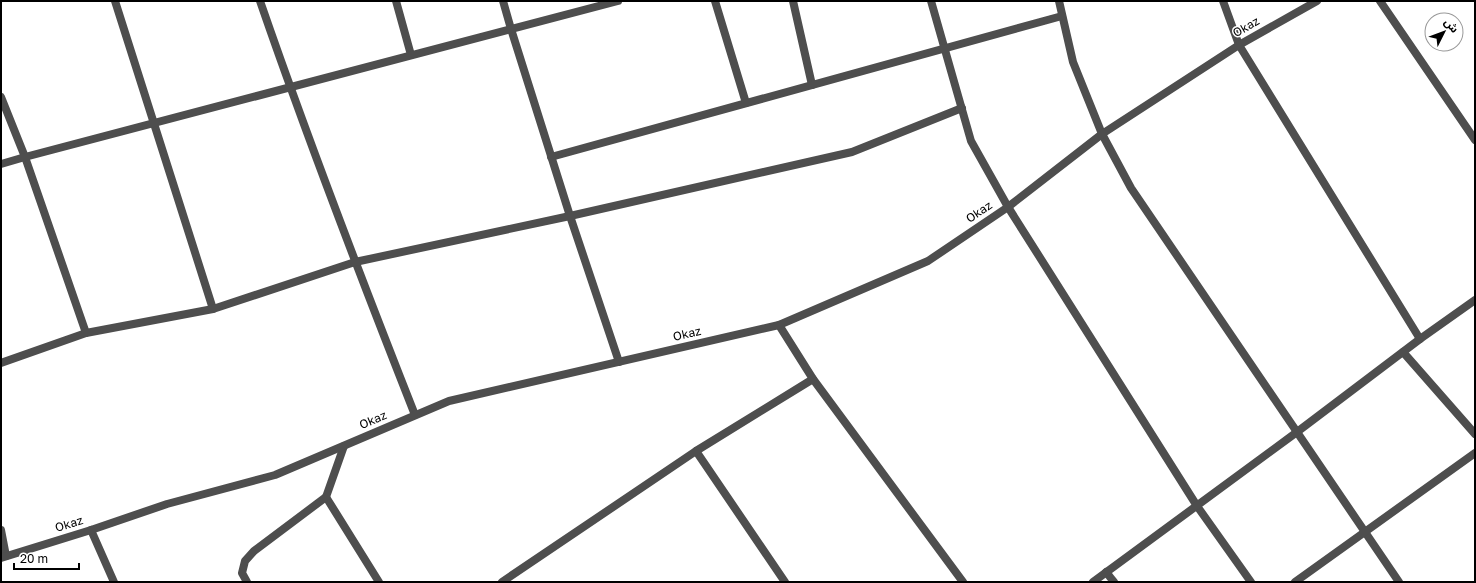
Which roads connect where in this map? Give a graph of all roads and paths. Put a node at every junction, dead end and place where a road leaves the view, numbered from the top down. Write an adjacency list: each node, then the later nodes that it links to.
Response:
1 (115, 1): 23 (street)
2 (260, 1): 19 (street)
3 (396, 1): 17 (street)
4 (503, 1): 14 (street)
5 (618, 1): 14 (street)
6 (715, 1): 21 (street)
7 (793, 1): 18 (street)
8 (932, 1): 16 (street)
9 (1058, 1): 13 (street)
10 (1223, 1): 15 (street)
11 (1318, 1): 15 (street, Okaz)
12 (1380, 1): 25 (street)
13 (1062, 16): 16 (street); 24 (street)
14 (511, 29): 17 (street); 27 (street)
15 (1239, 45): 24 (street, Okaz); 36 (street)
16 (945, 48): 18 (street); 22 (street)
17 (411, 55): 19 (street)
18 (812, 85): 21 (street)
19 (290, 87): 23 (street); 31 (street)
20 (1, 97): 26 (street)
21 (746, 103): 27 (street)
22 (962, 108): 29 (street); 30 (street)
23 (154, 122): 26 (street); 33 (street)
24 (1102, 134): 29 (street, Okaz); 42 (street)
25 (1475, 140)
26 (25, 157): 28 (street); 35 (street)
27 (551, 157): 30 (street)
28 (1, 164)
29 (1008, 206): 34 (street, Okaz); 48 (street)
30 (570, 216): 31 (street); 38 (street)
31 (355, 262): 33 (street); 41 (street)
32 (1475, 300): 36 (street)
33 (213, 309): 35 (street)
34 (779, 325): 38 (street, Okaz); 40 (street)
35 (86, 333): 39 (street)
36 (1420, 339): 37 (street)
37 (1403, 352): 42 (street); 43 (street)
38 (619, 362): 41 (street, Okaz)
39 (1, 363)
40 (813, 379): 45 (street); 59 (street)
41 (415, 415): 44 (street, Okaz)
42 (1297, 432): 48 (street); 51 (street)
43 (1475, 434)
44 (344, 446): 47 (street); 50 (street, Okaz)
45 (696, 451): 57 (street); 58 (street)
46 (1475, 454): 51 (street)
47 (326, 496): 55 (street); 56 (street)
48 (1197, 506): 53 (street); 62 (street)
49 (1, 530): 52 (street)
50 (91, 530): 52 (street, Okaz); 54 (street)
51 (1365, 532): 63 (street); 64 (street)
52 (4, 557)
53 (1106, 572): 60 (street); 61 (street)
54 (114, 582)
55 (247, 582)
56 (379, 582)
57 (502, 582)
58 (785, 582)
59 (963, 582)
60 (1093, 582)
61 (1114, 582)
62 (1251, 582)
63 (1295, 582)
64 (1399, 582)

